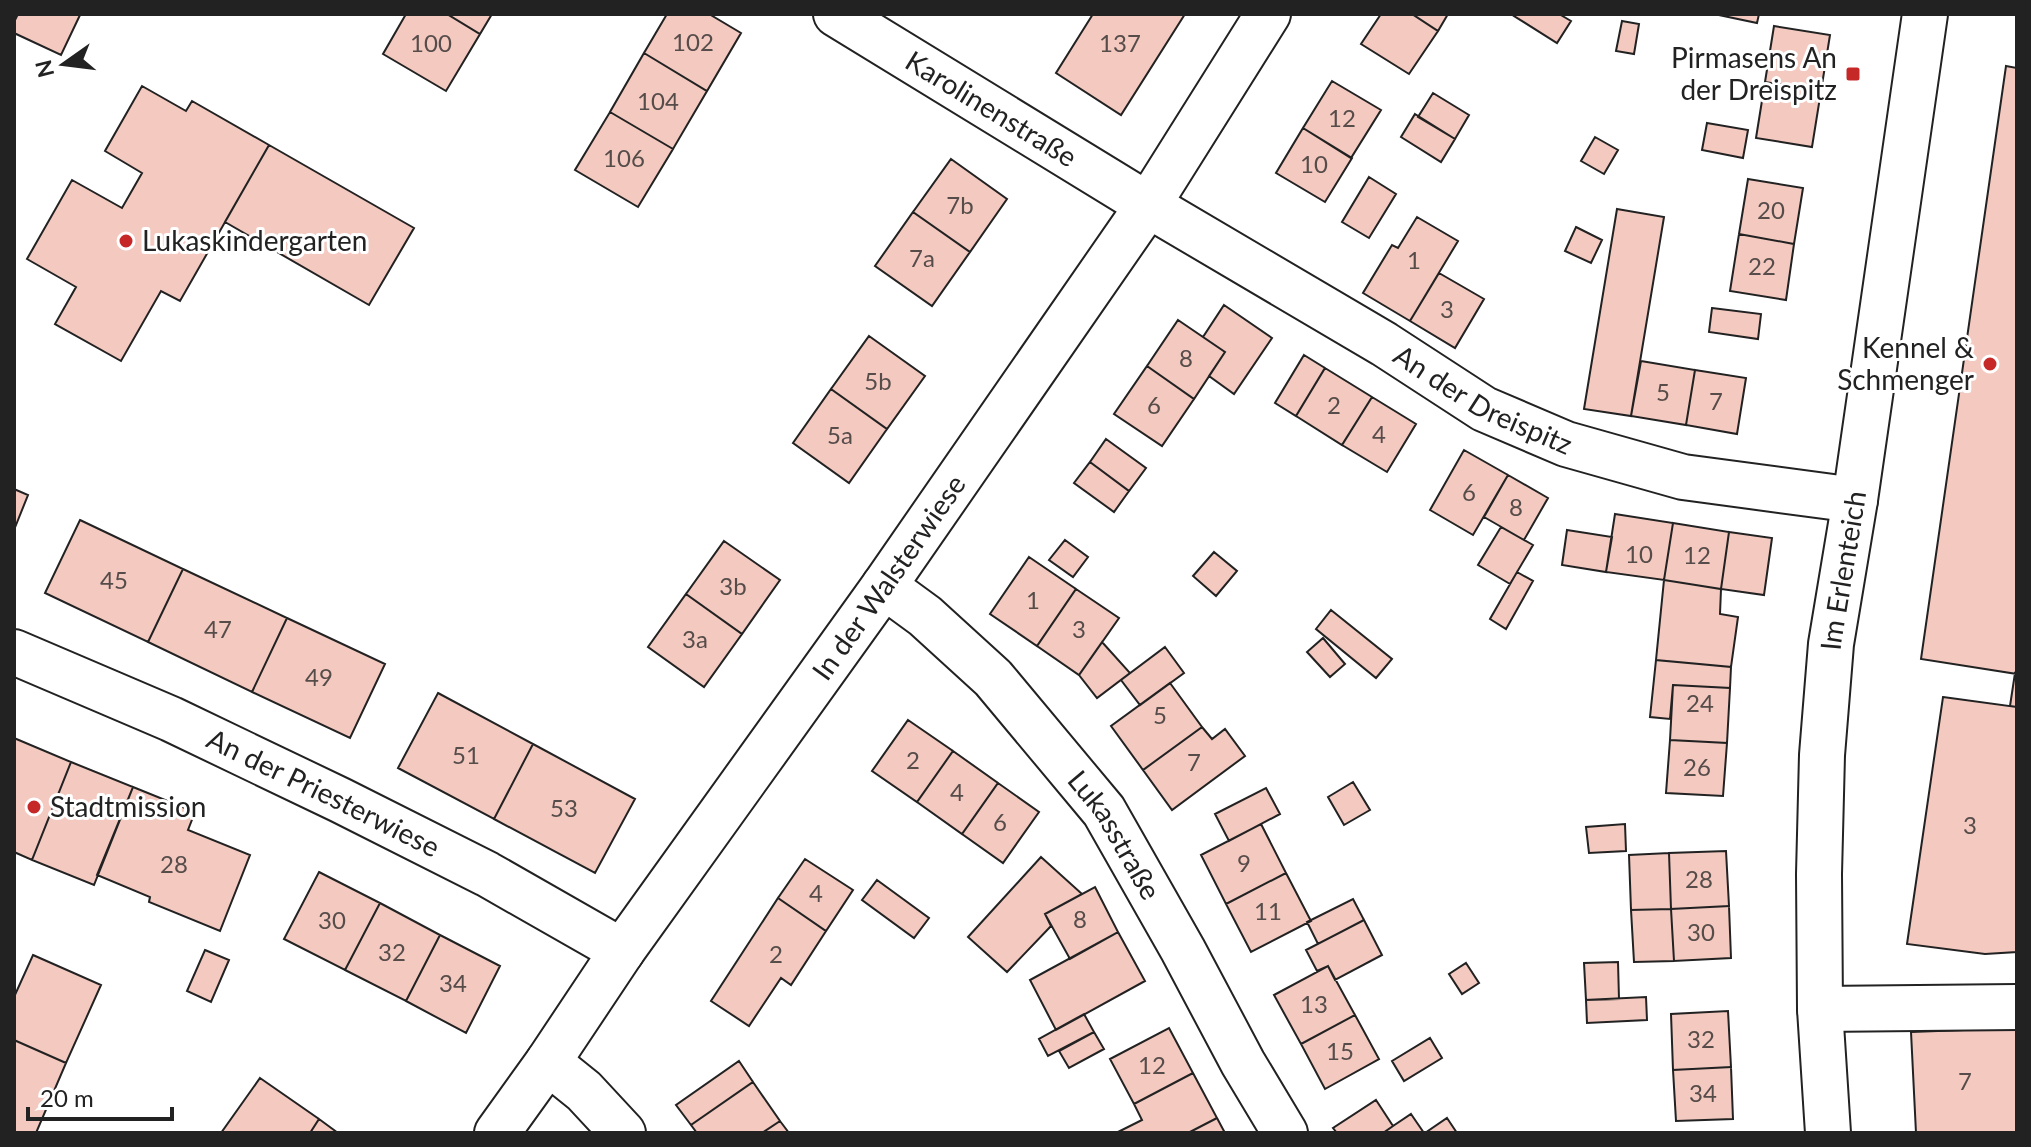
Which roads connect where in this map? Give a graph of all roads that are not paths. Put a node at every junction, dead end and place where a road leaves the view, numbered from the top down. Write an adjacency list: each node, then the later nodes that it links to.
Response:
1 (836, 14): 4 (street, Karolinenstraße)
2 (1268, 14): 4 (street, In der Walsterwiese)
3 (1925, 14): 5 (street, Im Erlenteich)
4 (1148, 205): 5 (street, An der Dreispitz); 6 (street, In der Walsterwiese)
5 (1855, 500): 10 (street, Im Erlenteich)
6 (884, 586): 8 (street, In der Walsterwiese); 14 (street, Lukasstraße)
7 (14, 652): 8 (street, An der Priesterwiese)
8 (622, 951): 11 (street, In der Walsterwiese)
9 (2017, 1007): 10 (street)
10 (1820, 1009): 15 (street, Im Erlenteich)
11 (548, 1062): 12 (street, In der Walsterwiese); 13 (street)
12 (497, 1133)
13 (623, 1133)
14 (1285, 1133)
15 (1828, 1133)

